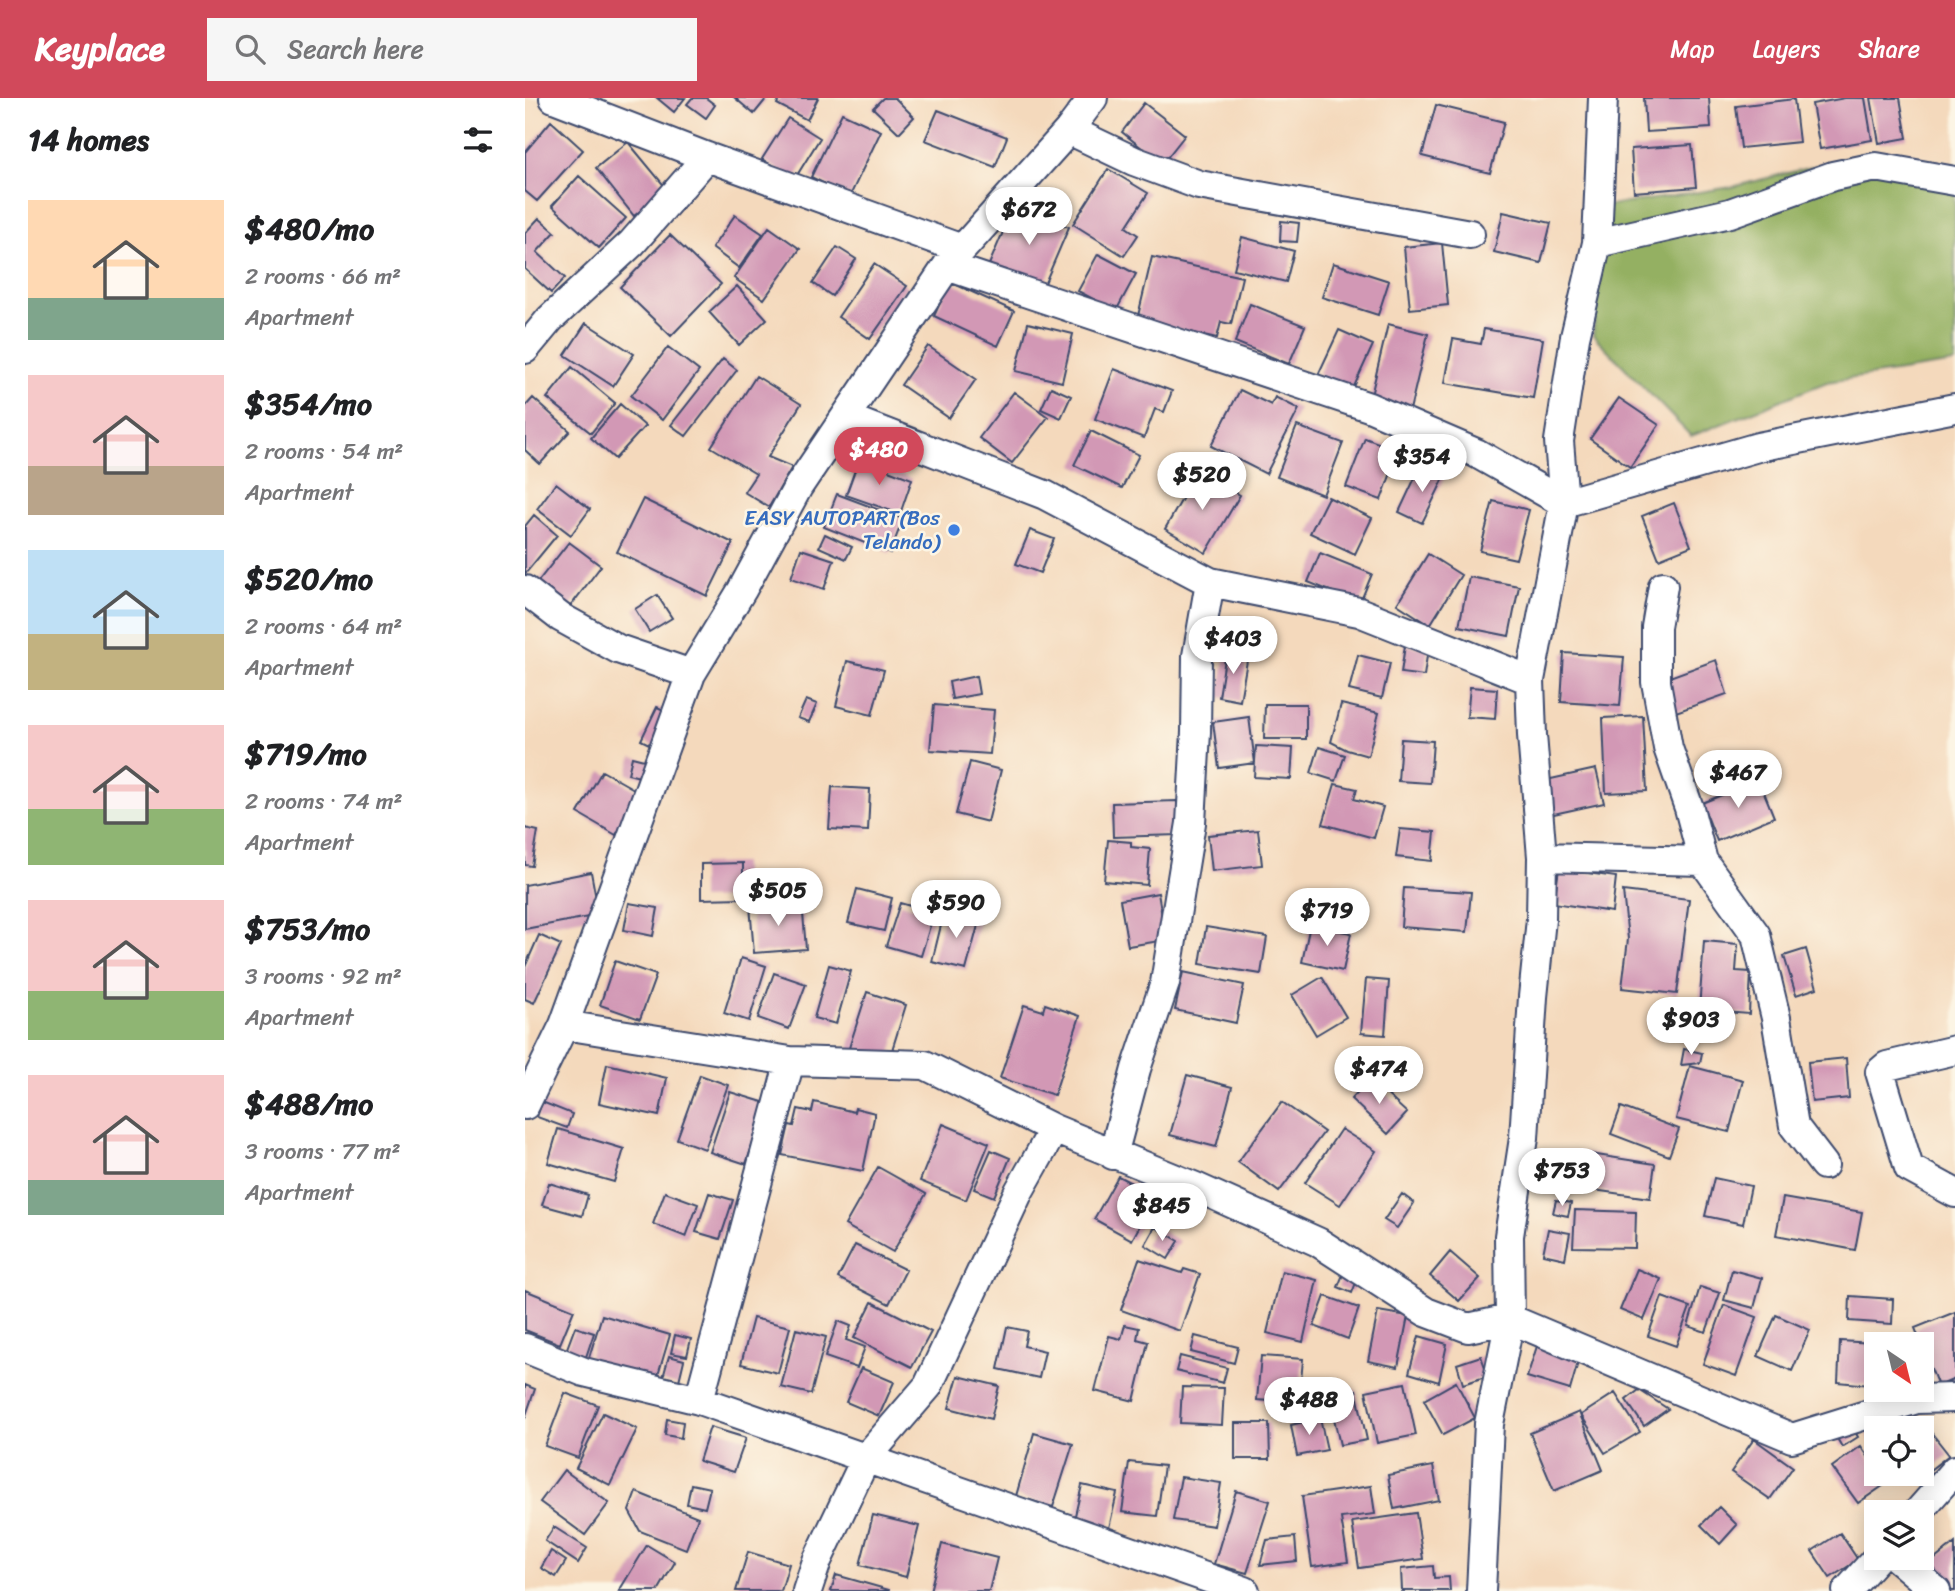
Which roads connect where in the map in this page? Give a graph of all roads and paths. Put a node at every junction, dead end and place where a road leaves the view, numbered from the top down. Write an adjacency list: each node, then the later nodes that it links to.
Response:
1 (554, 98): 5 (street)
2 (1093, 98): 4 (street)
3 (1603, 98): 8 (street)
4 (1069, 130): 7 (street); 9 (street)
5 (707, 157): 9 (street); 10 (street)
6 (1955, 181): 8 (street)
7 (1470, 234)
8 (1597, 243): 13 (street)
9 (954, 257): 12 (street); 13 (street)
10 (525, 349)
11 (1955, 408): 13 (street)
12 (847, 418): 14 (street); 17 (street)
13 (1564, 503): 18 (street)
14 (1210, 582): 18 (street); 26 (street)
15 (1663, 586): 20 (street)
16 (525, 590): 17 (street)
17 (691, 674): 21 (street)
18 (1530, 680): 19 (street)
19 (1542, 857): 20 (street); 29 (street)
20 (1703, 860): 27 (street)
21 (564, 1025): 23 (street); 24 (street)
22 (1955, 1050): 28 (street)
23 (790, 1062): 25 (street); 32 (street)
24 (525, 1105)
25 (1054, 1129): 26 (street); 33 (street)
26 (1113, 1155): 29 (street)
27 (1824, 1165)
28 (1955, 1192)
29 (1510, 1319): 31 (street); 40 (street)
30 (525, 1349): 32 (street)
31 (1955, 1398)
32 (699, 1399): 33 (street)
33 (866, 1458): 38 (street); 39 (street)
34 (1955, 1469): 35 (street)
35 (1928, 1500)
36 (1866, 1570): 41 (street)
37 (1911, 1570): 42 (street)
38 (807, 1591)
39 (1245, 1591)
40 (1481, 1591)
41 (1847, 1591)
42 (1936, 1591)

